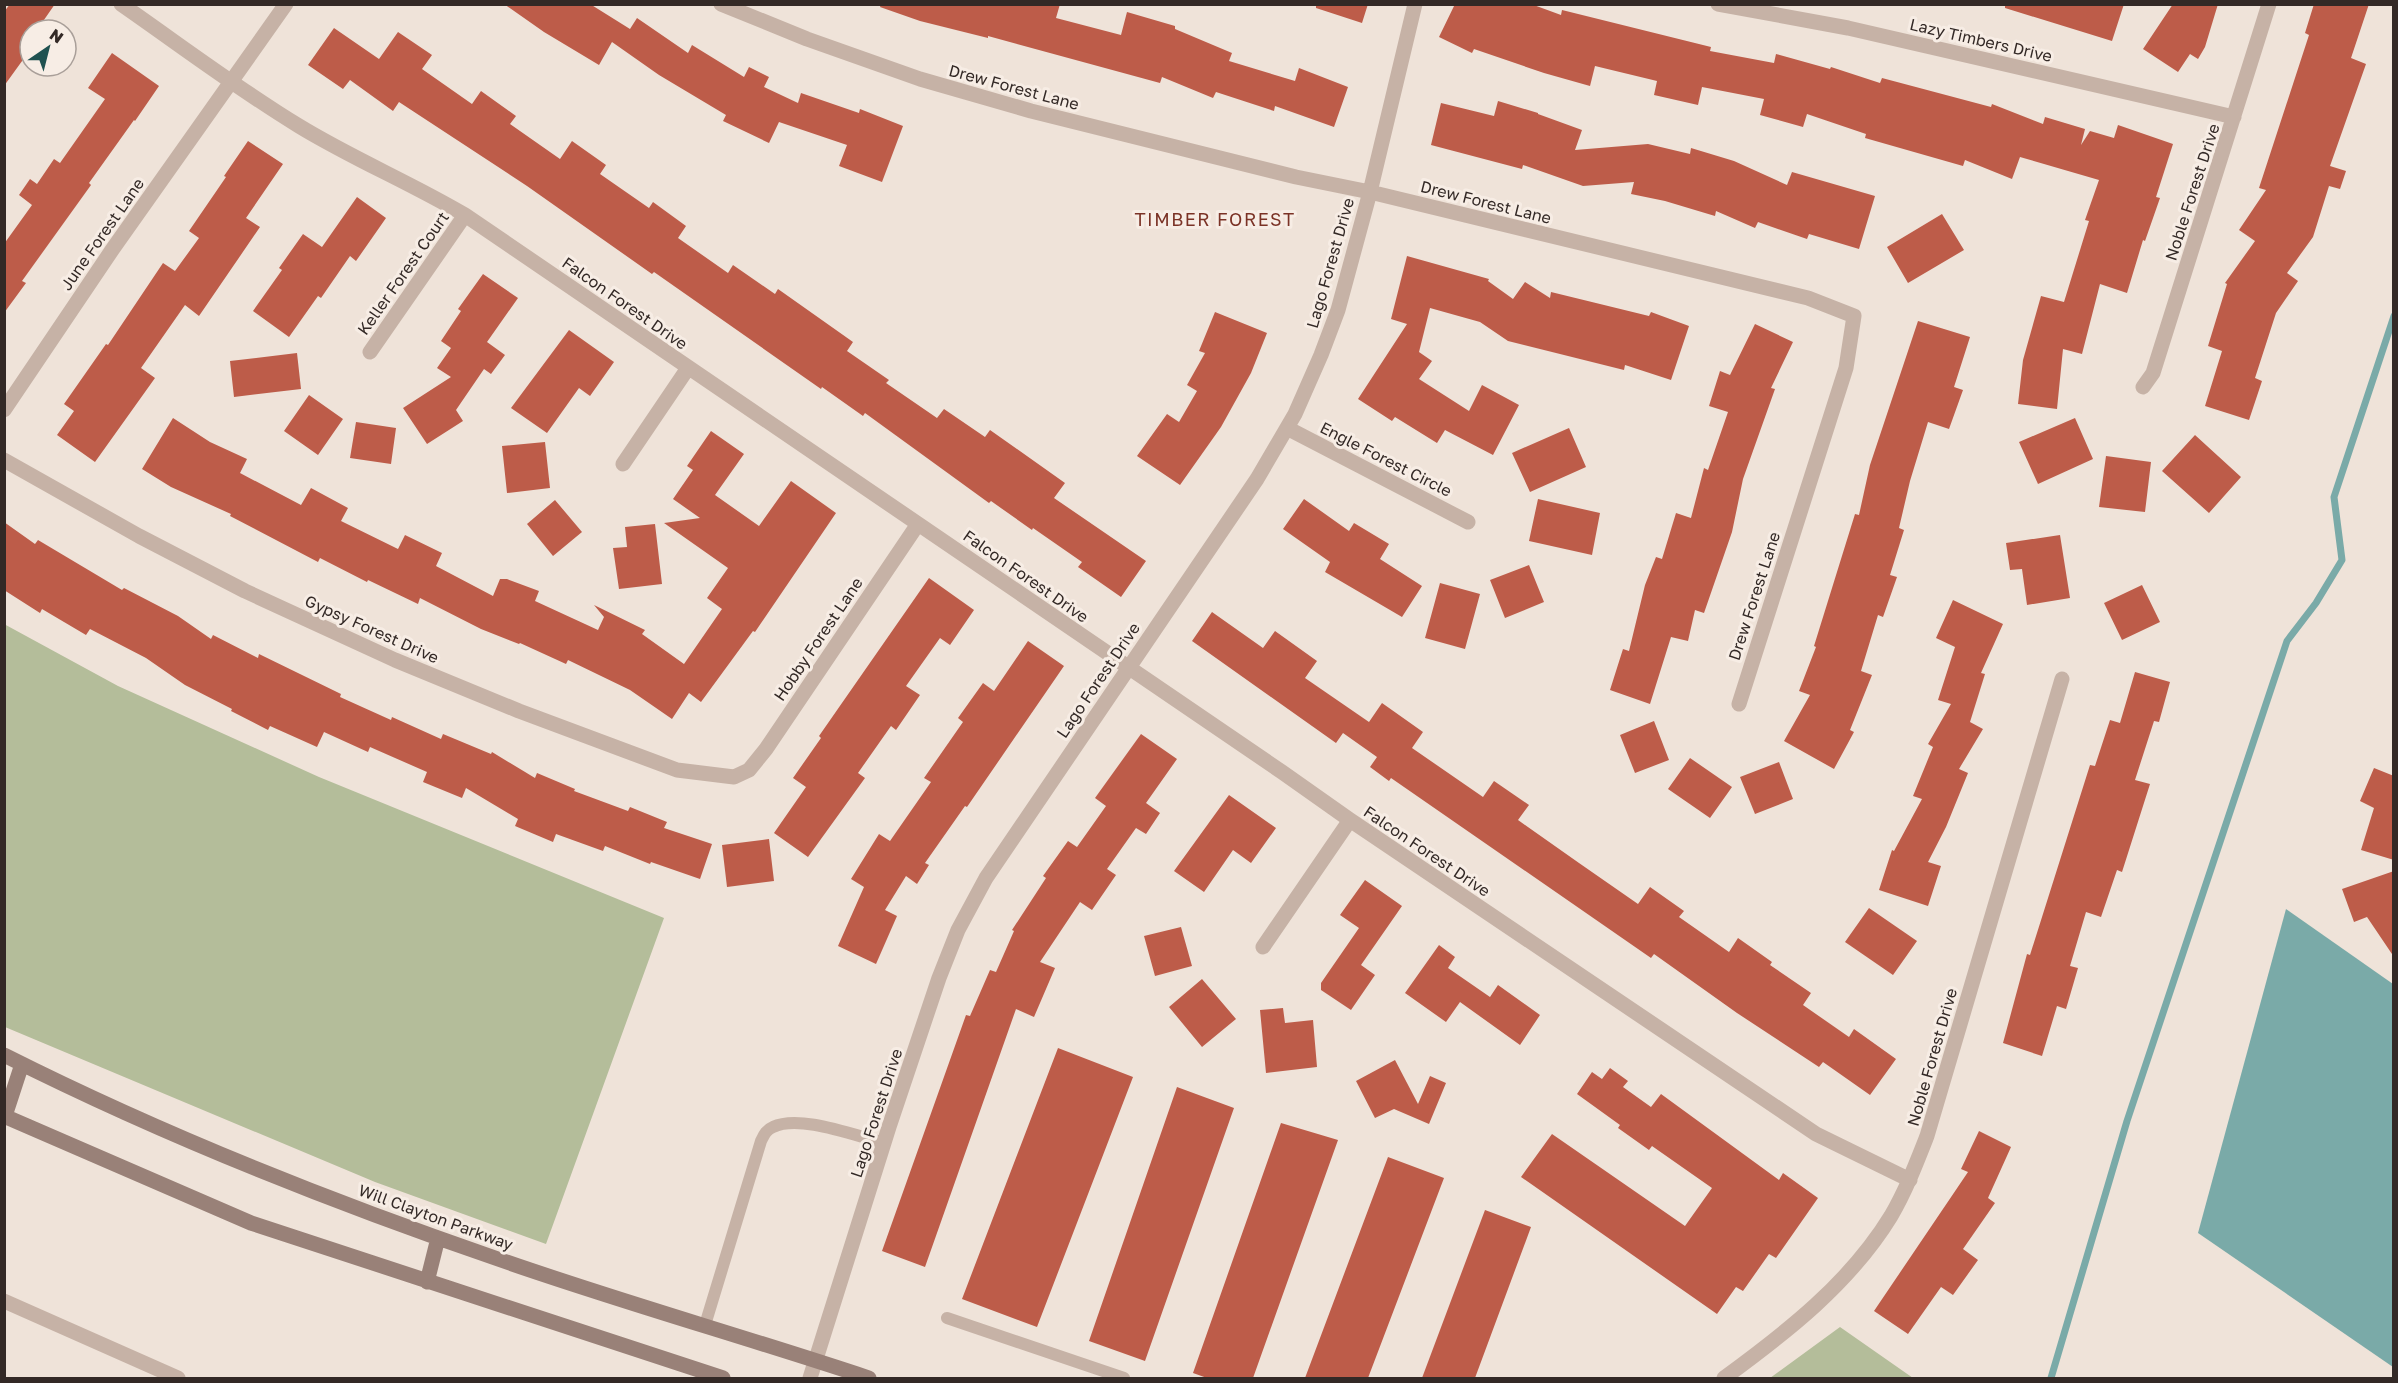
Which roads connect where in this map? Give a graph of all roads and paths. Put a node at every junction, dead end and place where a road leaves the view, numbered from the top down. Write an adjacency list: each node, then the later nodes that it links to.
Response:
1 (121, 4): 7 (street, Falcon Forest Drive)
2 (286, 4): 7 (street, June Forest Lane)
3 (722, 4): 9 (street, Drew Forest Lane)
4 (1415, 4): 9 (street, Lago Forest Drive)
5 (1718, 4): 8 (street, Lazy Timbers Drive)
6 (2269, 4): 8 (street, Noble Forest Drive)
7 (231, 80): 10 (street, Falcon Forest Drive); 14 (street, June Forest Lane)
8 (2234, 117): 13 (street, Noble Forest Drive)
9 (1370, 192): 15 (street, Lago Forest Drive); 22 (street, Drew Forest Lane)
10 (465, 215): 11 (street, Keller Forest Court); 12 (street, Falcon Forest Drive)
11 (370, 352)
12 (688, 368): 17 (street); 19 (street, Falcon Forest Drive)
13 (2143, 387)
14 (4, 410)
15 (1287, 428): 18 (street, Engle Forest Circle); 20 (street, Lago Forest Drive)
16 (4, 460): 23 (street, Gypsy Forest Drive)
17 (623, 464)
18 (1467, 522)
19 (918, 524): 20 (street, Falcon Forest Drive); 23 (street, Hobby Forest Lane)
20 (1128, 668): 24 (street, Falcon Forest Drive); 29 (street, Lago Forest Drive)
21 (2062, 679): 30 (street, Noble Forest Drive)
22 (1739, 704)
23 (744, 772)
24 (1350, 820): 25 (street); 30 (street, Falcon Forest Drive)
25 (1263, 946)
26 (4, 1055): 27 (main road, Will Clayton Parkway)
27 (22, 1064): 28 (main road); 31 (main road, Will Clayton Parkway)
28 (5, 1116): 32 (main road)
29 (885, 1143): 35 (lane); 36 (street, Lago Forest Drive)
30 (1910, 1180): 42 (street, Noble Forest Drive)
31 (438, 1238): 32 (main road); 35 (main road, Will Clayton Parkway)
32 (427, 1282): 38 (main road)
33 (4, 1301): 37 (street)
34 (947, 1318): 41 (lane)
35 (705, 1325): 36 (main road, Will Clayton Parkway)
36 (816, 1361): 39 (street, Lago Forest Drive); 40 (main road, Will Clayton Parkway)
37 (178, 1378)
38 (723, 1378)
39 (810, 1378)
40 (869, 1378)
41 (1124, 1378)
42 (1724, 1378)

